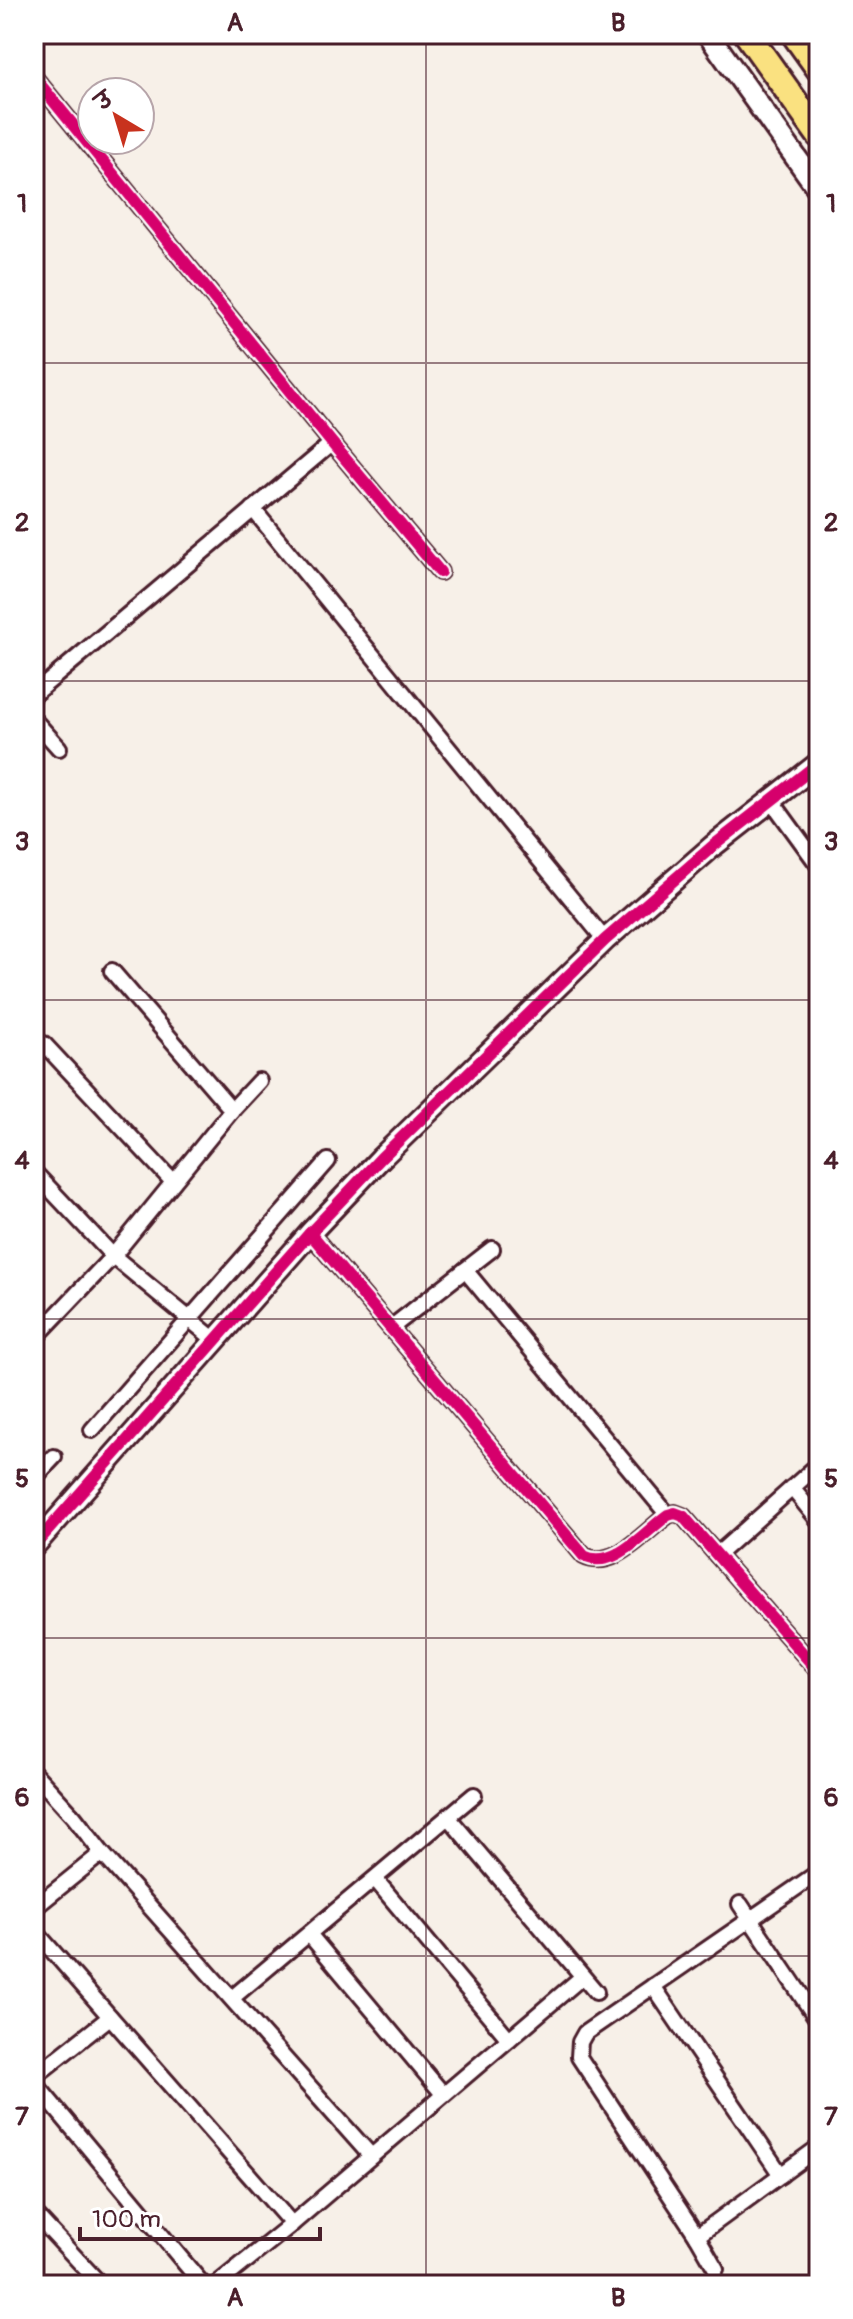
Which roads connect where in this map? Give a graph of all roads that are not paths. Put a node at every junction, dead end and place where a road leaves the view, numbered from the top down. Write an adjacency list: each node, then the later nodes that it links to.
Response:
1 (708, 34): 7 (street)
2 (747, 34): 6 (highway)
3 (794, 34): 4 (highway)
4 (819, 69)
5 (34, 77): 8 (street)
6 (819, 135)
7 (819, 190)
8 (332, 443): 9 (street); 10 (street)
9 (253, 509): 11 (street); 17 (street)
10 (440, 572)
11 (34, 694)
12 (35, 723): 13 (street)
13 (59, 748)
14 (819, 763): 15 (street)
15 (771, 800): 16 (street); 17 (street)
16 (819, 866)
17 (605, 940): 25 (street)
18 (112, 971): 21 (street)
19 (34, 1042): 24 (street)
20 (259, 1081): 21 (street)
21 (232, 1110): 24 (street)
22 (328, 1161): 30 (street)
23 (34, 1172): 27 (street)
24 (173, 1182): 27 (street)
25 (310, 1233): 32 (street); 34 (street)
26 (492, 1249): 28 (street)
27 (113, 1256): 30 (street); 31 (street)
28 (465, 1270): 32 (street); 40 (street)
29 (34, 1310): 31 (street)
30 (188, 1318): 34 (street); 35 (street)
31 (47, 1324): 33 (street)
32 (392, 1327): 40 (street)
33 (34, 1339)
34 (216, 1341): 42 (street)
35 (92, 1430)
36 (54, 1457): 38 (street)
37 (819, 1464): 39 (street)
38 (34, 1478)
39 (792, 1488): 41 (street); 43 (street)
40 (668, 1515): 43 (street)
41 (819, 1521)
42 (34, 1546)
43 (717, 1555): 44 (street)
44 (819, 1672)
45 (34, 1773): 48 (street)
46 (474, 1795): 47 (street)
47 (448, 1817): 50 (street); 56 (street)
48 (102, 1853): 52 (street); 59 (street)
49 (819, 1872): 53 (street)
50 (375, 1879): 55 (street); 62 (street)
51 (740, 1904): 53 (street)
52 (34, 1908)
53 (750, 1919): 57 (street); 61 (street)
54 (34, 1930): 60 (street)
55 (309, 1934): 59 (street); 64 (street)
56 (582, 1977): 58 (street); 62 (street)
57 (653, 1986): 67 (street); 70 (street)
58 (596, 1992)
59 (232, 1998): 66 (street)
60 (110, 2017): 63 (street); 69 (street)
61 (819, 2022)
62 (509, 2039): 64 (street)
63 (34, 2079): 73 (street)
64 (443, 2094): 66 (street)
65 (819, 2147): 67 (street)
66 (371, 2156): 69 (street)
67 (781, 2175): 70 (street)
68 (34, 2213): 72 (street)
69 (292, 2224): 74 (street)
70 (697, 2236): 71 (street)
71 (716, 2269)
72 (101, 2285)
73 (203, 2285)
74 (216, 2285)

